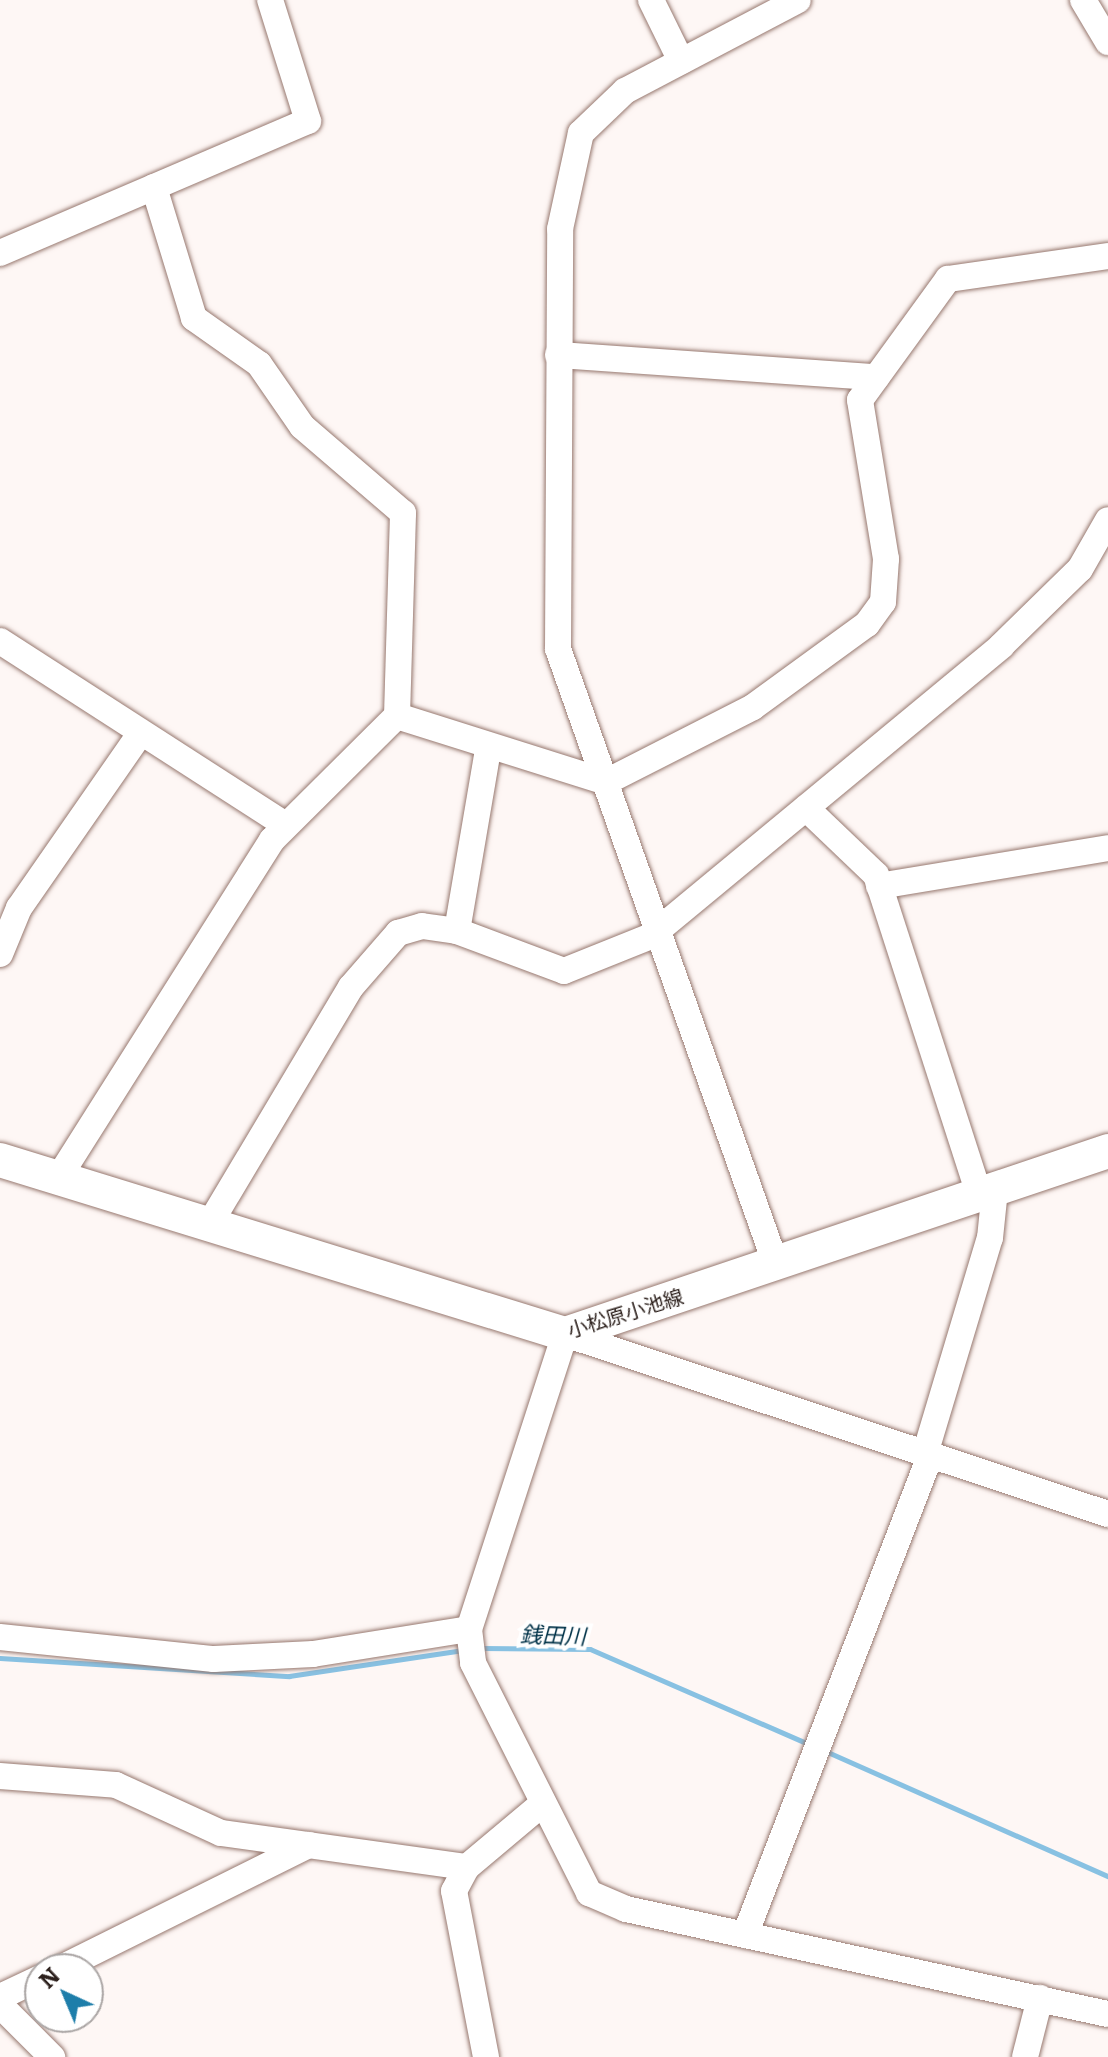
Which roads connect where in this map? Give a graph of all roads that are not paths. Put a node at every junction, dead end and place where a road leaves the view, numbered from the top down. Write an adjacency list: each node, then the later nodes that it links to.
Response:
1 (270, 0): 7 (street)
2 (651, 0): 6 (street)
3 (798, 0): 6 (street)
4 (1083, 0): 5 (street)
5 (1108, 42)
6 (681, 61): 10 (street)
7 (154, 187): 8 (street); 14 (street)
8 (0, 253)
9 (1108, 256): 11 (street)
10 (558, 355): 11 (street); 17 (street)
11 (876, 377): 17 (street)
12 (1108, 520): 18 (street)
13 (0, 641): 15 (street)
14 (397, 716): 16 (street); 19 (street)
15 (140, 734): 19 (street); 22 (street)
16 (488, 750): 17 (street); 24 (street)
17 (606, 782): 23 (street)
18 (806, 808): 21 (street); 23 (street)
19 (285, 825): 28 (street)
20 (1108, 848): 21 (street)
21 (879, 886): 29 (street)
22 (10, 904): 25 (street)
23 (661, 930): 24 (street); 31 (street)
24 (457, 931): 30 (street)
25 (0, 954)
26 (1108, 1151): 29 (main road, 小松原小池線)
27 (0, 1160): 28 (main road, 小松原小池線)
28 (59, 1177): 30 (main road, 小松原小池線)
29 (987, 1192): 31 (main road, 小松原小池線); 33 (street)
30 (209, 1225): 32 (main road, 小松原小池線)
31 (775, 1262): 32 (main road, 小松原小池線)
32 (565, 1334): 33 (street); 35 (street)
33 (927, 1455): 34 (street); 41 (street)
34 (1108, 1514)
35 (469, 1629): 36 (street); 38 (street)
36 (0, 1637)
37 (0, 1776): 39 (street)
38 (541, 1805): 40 (street); 41 (street)
39 (309, 1845): 40 (street); 42 (street)
40 (467, 1867): 49 (street)
41 (745, 1935): 45 (street)
42 (91, 1953)
43 (24, 1986): 44 (street)
44 (0, 1997)
45 (1040, 1998): 47 (street); 50 (street)
46 (0, 2005): 48 (street)
47 (1108, 2014)
48 (52, 2057)
49 (486, 2057)
50 (1025, 2057)

